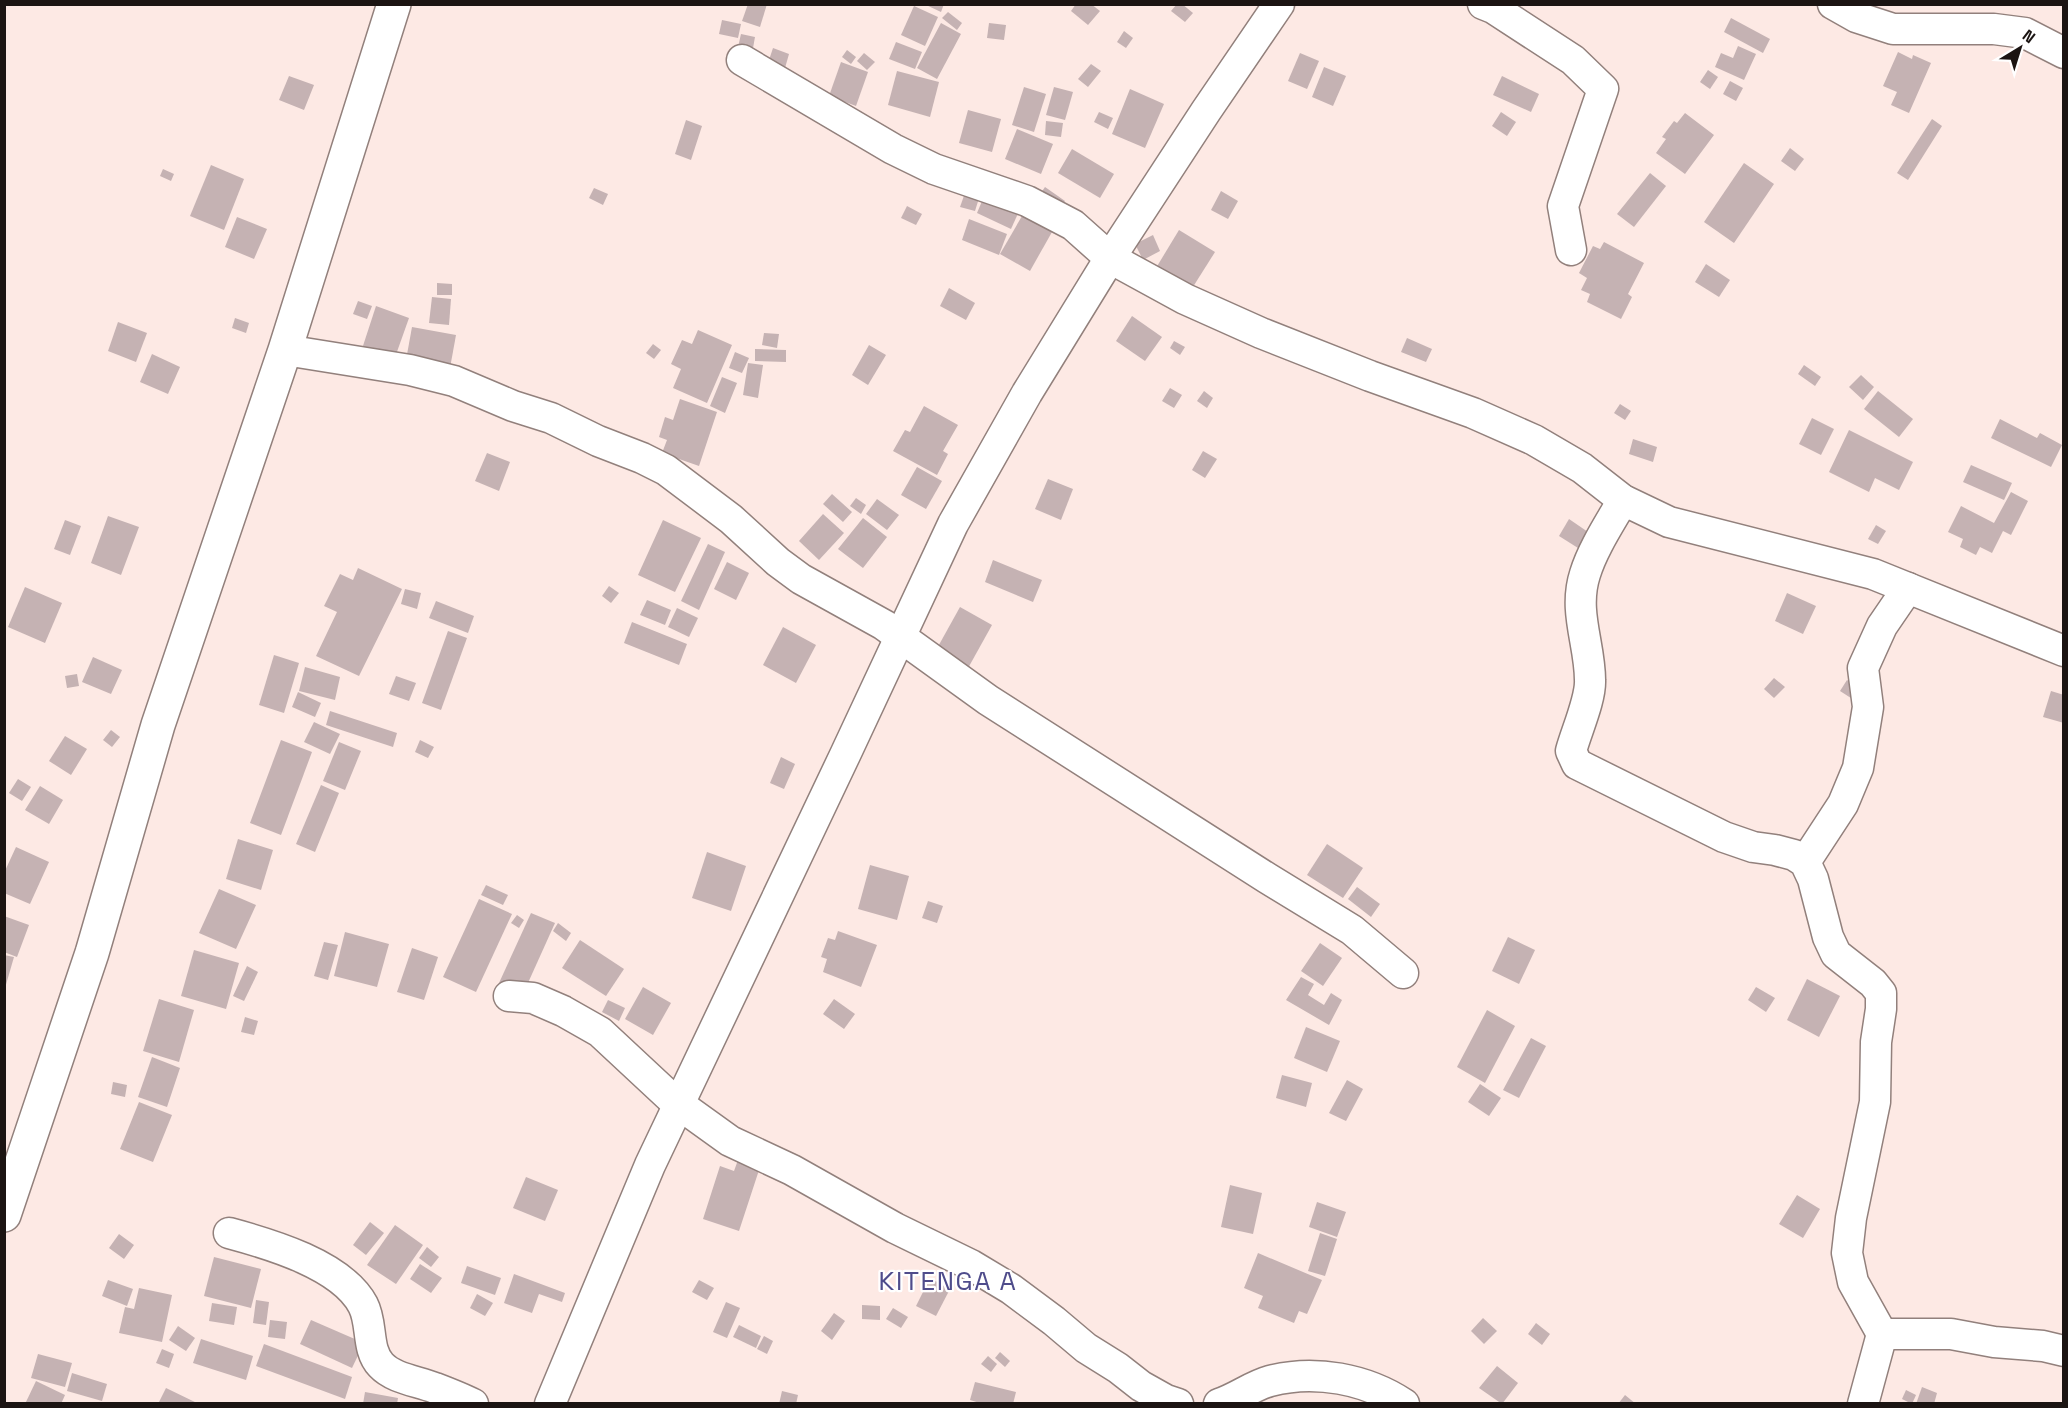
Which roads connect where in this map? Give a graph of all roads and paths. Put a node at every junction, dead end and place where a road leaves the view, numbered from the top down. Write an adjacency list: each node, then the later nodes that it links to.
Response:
1 (394, 4): 9 (main road)
2 (1279, 4): 8 (street)
3 (1483, 4): 7 (street)
4 (1833, 4): 5 (street)
5 (2064, 53)
6 (742, 60): 8 (street)
7 (1571, 250)
8 (1110, 258): 10 (street); 12 (street)
9 (285, 350): 12 (street); 18 (main road)
10 (1623, 500): 11 (street); 14 (street)
11 (1908, 588): 13 (street); 14 (street)
12 (900, 638): 15 (street); 17 (street)
13 (2064, 651)
14 (1805, 862): 20 (street)
15 (1403, 973)
16 (509, 996): 17 (street)
17 (679, 1105): 23 (street); 24 (street)
18 (4, 1215)
19 (229, 1233): 22 (street)
20 (1882, 1334): 21 (street); 27 (street)
21 (2064, 1352)
22 (473, 1404)
23 (550, 1404)
24 (1178, 1404)
25 (1219, 1404): 26 (street)
26 (1404, 1404)
27 (1863, 1404)

